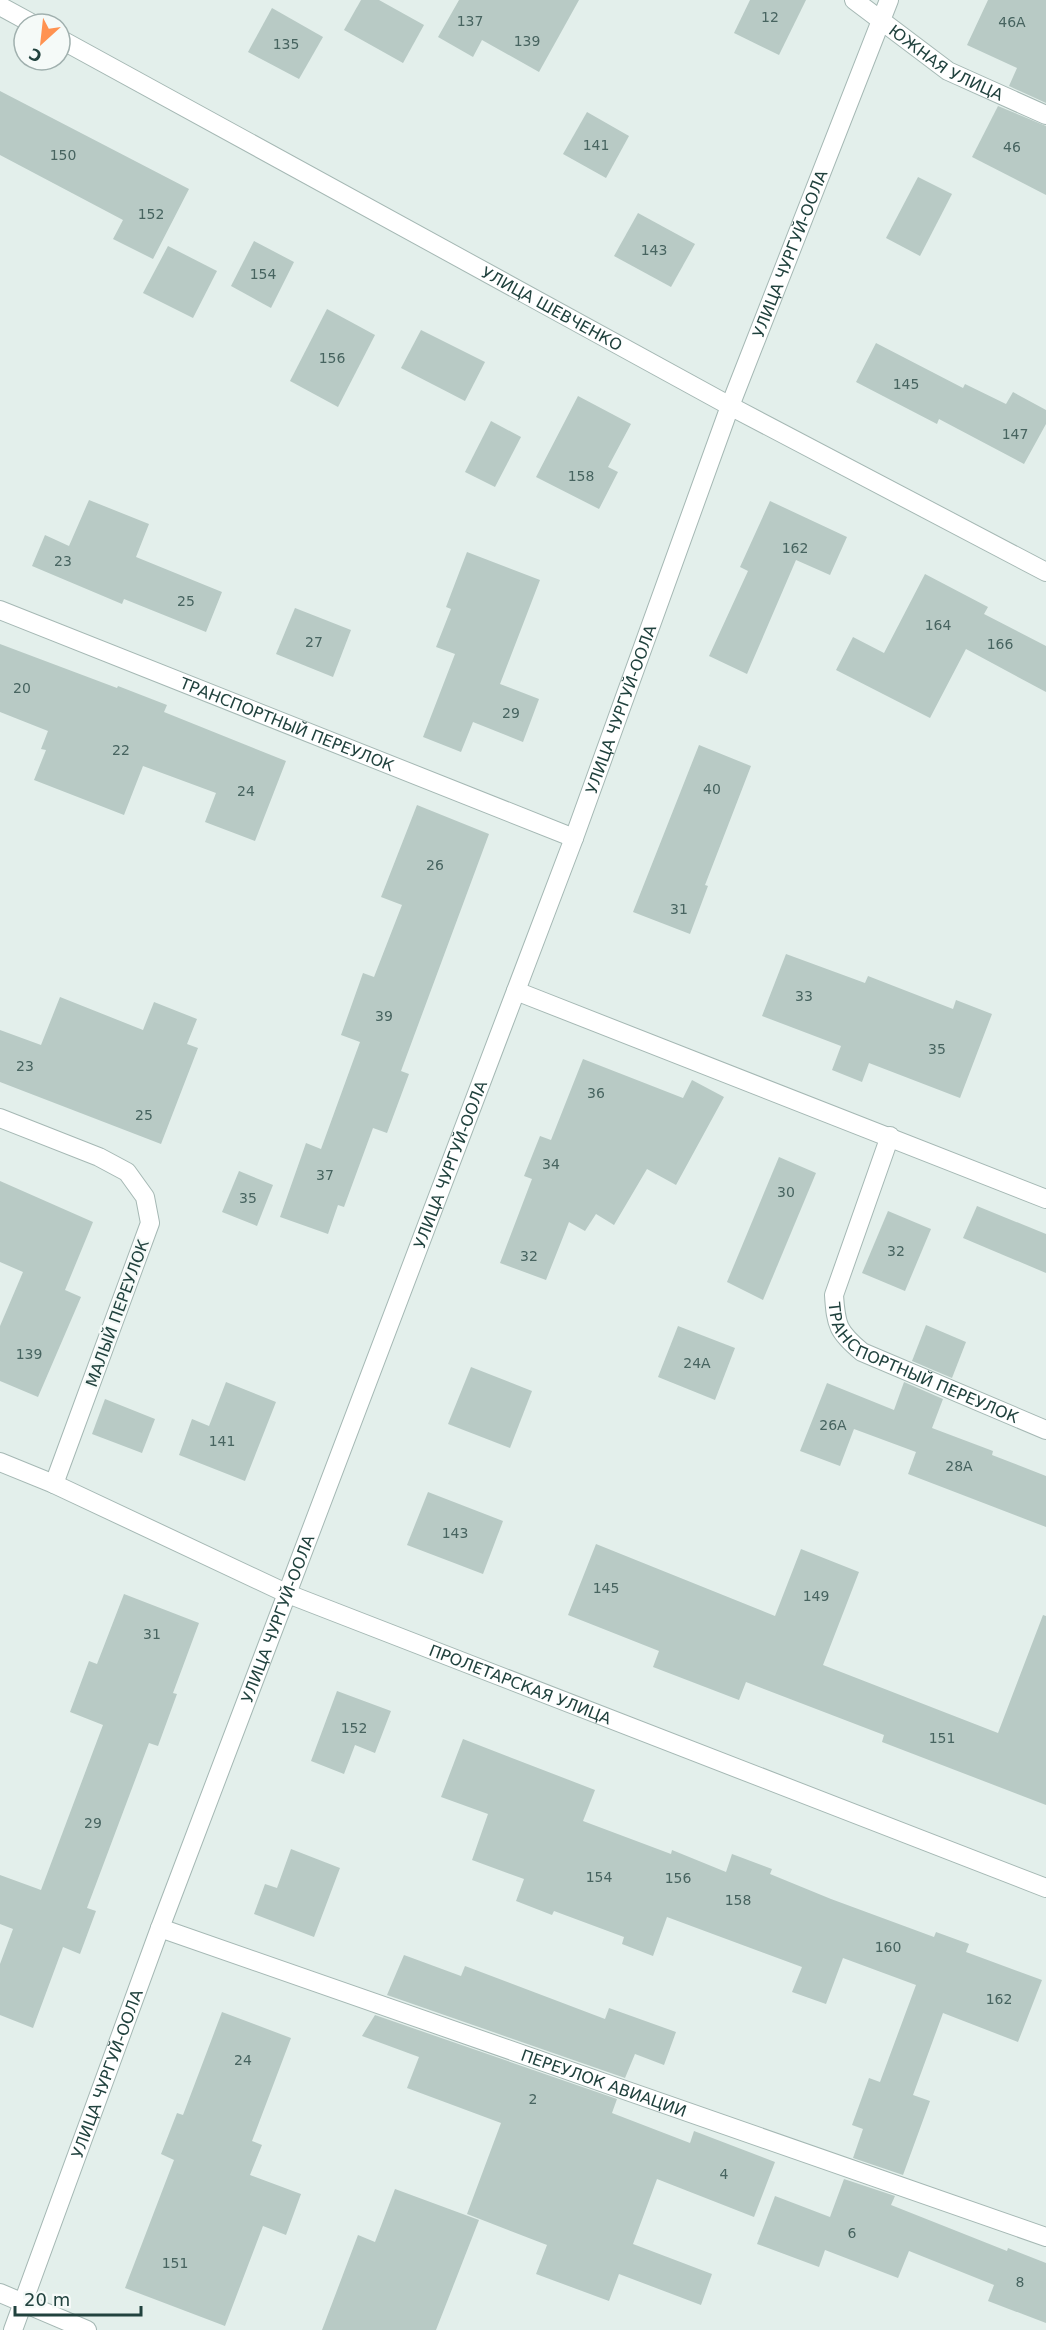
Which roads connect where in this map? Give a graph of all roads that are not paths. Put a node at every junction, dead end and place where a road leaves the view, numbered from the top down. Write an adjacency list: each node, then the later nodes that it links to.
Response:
1 (855, 0): 3 (street, ЮЖНАЯ УЛИЦА)
2 (889, 0): 3 (street, УЛИЦА ЧУРГУЙ-ООЛА)
3 (880, 19): 5 (street, ЮЖНАЯ УЛИЦА); 6 (street, УЛИЦА ЧУРГУЙ-ООЛА)
4 (72, 46): 6 (street, УЛИЦА ШЕВЧЕНКО)
5 (1046, 115)
6 (730, 406): 7 (street, УЛИЦА ШЕВЧЕНКО); 9 (street, УЛИЦА ЧУРГУЙ-ООЛА)
7 (1046, 572)
8 (0, 610): 9 (street, ТРАНСПОРТНЫЙ ПЕРЕУЛОК)
9 (574, 838): 10 (street, УЛИЦА ЧУРГУЙ-ООЛА)
10 (516, 991): 12 (street); 17 (street, УЛИЦА ЧУРГУЙ-ООЛА)
11 (0, 1118): 16 (street, МАЛЫЙ ПЕРЕУЛОК)
12 (890, 1136): 13 (street); 14 (street, ТРАНСПОРТНЫЙ ПЕРЕУЛОК)
13 (1046, 1199)
14 (1046, 1430)
15 (0, 1462): 16 (street, ПРОЛЕТАРСКАЯ УЛИЦА)
16 (54, 1484): 17 (street, ПРОЛЕТАРСКАЯ УЛИЦА)
17 (288, 1594): 18 (street, ПРОЛЕТАРСКАЯ УЛИЦА); 19 (street, УЛИЦА ЧУРГУЙ-ООЛА)
18 (1046, 1888)
19 (160, 1928): 20 (street, ПЕРЕУЛОК АВИАЦИИ); 22 (street, УЛИЦА ЧУРГУЙ-ООЛА)
20 (1046, 2237)
21 (0, 2293): 22 (street)
22 (24, 2304): 23 (street, УЛИЦА ЧУРГУЙ-ООЛА); 24 (street)
23 (13, 2330)
24 (87, 2330)

